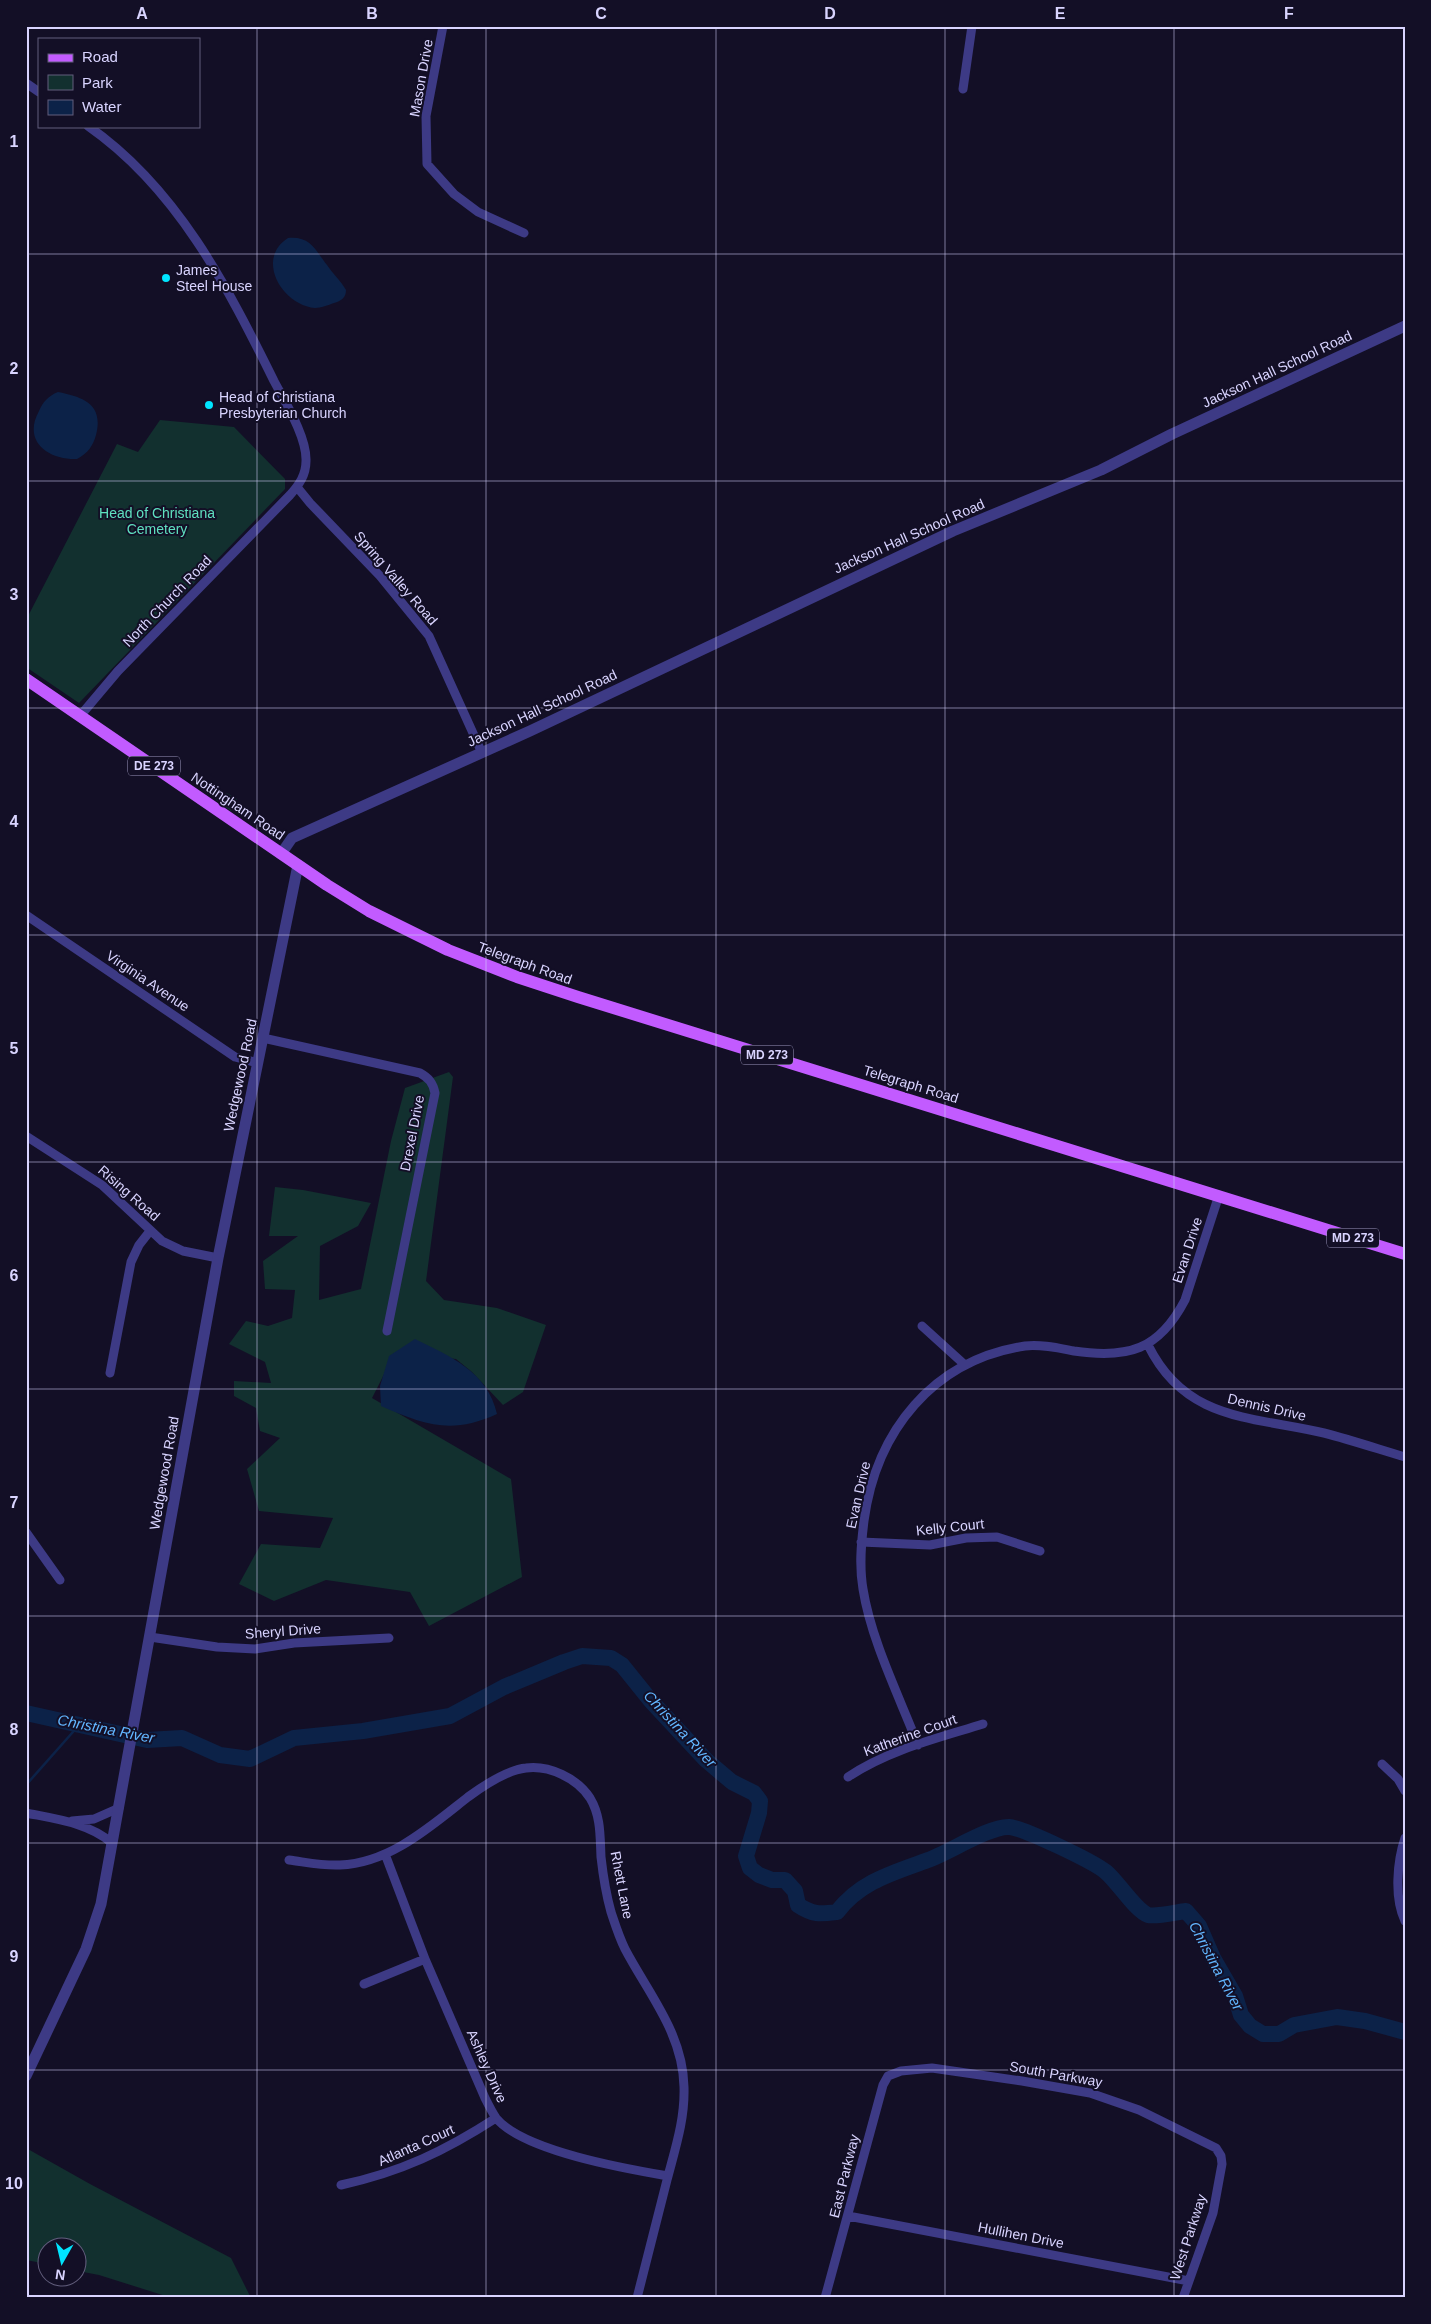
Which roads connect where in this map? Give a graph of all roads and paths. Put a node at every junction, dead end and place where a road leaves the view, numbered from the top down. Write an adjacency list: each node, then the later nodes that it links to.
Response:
1 (444, 26): 7 (street, Mason Drive)
2 (972, 26): 4 (street)
3 (26, 84): 5 (street)
4 (963, 89)
5 (38, 91)
6 (91, 128): 9 (street)
7 (524, 233)
8 (1405, 326): 12 (street, Jackson Hall School Road)
9 (297, 487): 11 (street, North Church Road); 12 (street, Spring Valley Road)
10 (26, 679): 11 (main road, Nottingham Road / DE 273)
11 (80, 716): 13 (main road, Nottingham Road / DE 273)
12 (482, 753): 13 (street, Jackson Hall School Road)
13 (281, 854): 14 (main road, Nottingham Road / DE 273)
14 (298, 865): 16 (main road, Nottingham Road / DE 273); 17 (street, Wedgewood Road)
15 (26, 915): 18 (street, Virginia Avenue)
16 (412, 934): 20 (main road, Telegraph Road / MD 273)
17 (263, 1038): 18 (street, Wedgewood Road); 25 (street, Drexel Drive)
18 (258, 1063): 23 (street, Wedgewood Road)
19 (26, 1136): 21 (street, Rising Road)
20 (1219, 1195): 22 (main road, Telegraph Road / MD 273); 26 (street, Evan Drive)
21 (150, 1231): 23 (street, Rising Road); 28 (street)
22 (1405, 1254)
23 (218, 1258): 34 (street, Wedgewood Road)
24 (922, 1326): 27 (street)
25 (387, 1331)
26 (1148, 1345): 27 (street, Evan Drive); 29 (street, Dennis Drive)
27 (965, 1365): 31 (street, Evan Drive)
28 (110, 1373)
29 (1405, 1457)
30 (26, 1532): 33 (street)
31 (862, 1542): 32 (street, Kelly Court); 37 (street, Evan Drive)
32 (1040, 1551)
33 (60, 1580)
34 (150, 1637): 35 (street, Sheryl Drive); 41 (street, Wedgewood Road)
35 (389, 1638)
36 (983, 1724): 37 (street, Katherine Court)
37 (918, 1745): 39 (street, Katherine Court)
38 (1382, 1764): 40 (street)
39 (848, 1776)
40 (1405, 1791)
41 (119, 1808): 43 (street); 45 (street, Wedgewood Road)
42 (26, 1813): 43 (street)
43 (69, 1821): 45 (street)
44 (1405, 1838): 48 (street)
45 (112, 1843): 52 (street, Wedgewood Road)
46 (385, 1854): 47 (street, Rhett Lane); 49 (street, Ashley Drive); 55 (street, Rhett Lane)
47 (288, 1860)
48 (1405, 1921)
49 (425, 1959): 50 (street); 53 (street, Ashley Drive)
50 (364, 1984)
51 (901, 2071): 54 (street, South Parkway); 57 (street, East Parkway)
52 (26, 2076)
53 (496, 2118): 55 (street, Ashley Drive); 56 (street, Atlanta Court)
54 (1221, 2156): 58 (street, West Parkway)
55 (668, 2176): 59 (street, Rhett Lane)
56 (341, 2185)
57 (848, 2216): 58 (street, Hullihen Drive); 60 (street, East Parkway)
58 (1189, 2281): 61 (street, West Parkway)
59 (637, 2298)
60 (824, 2298)
61 (1183, 2298)

